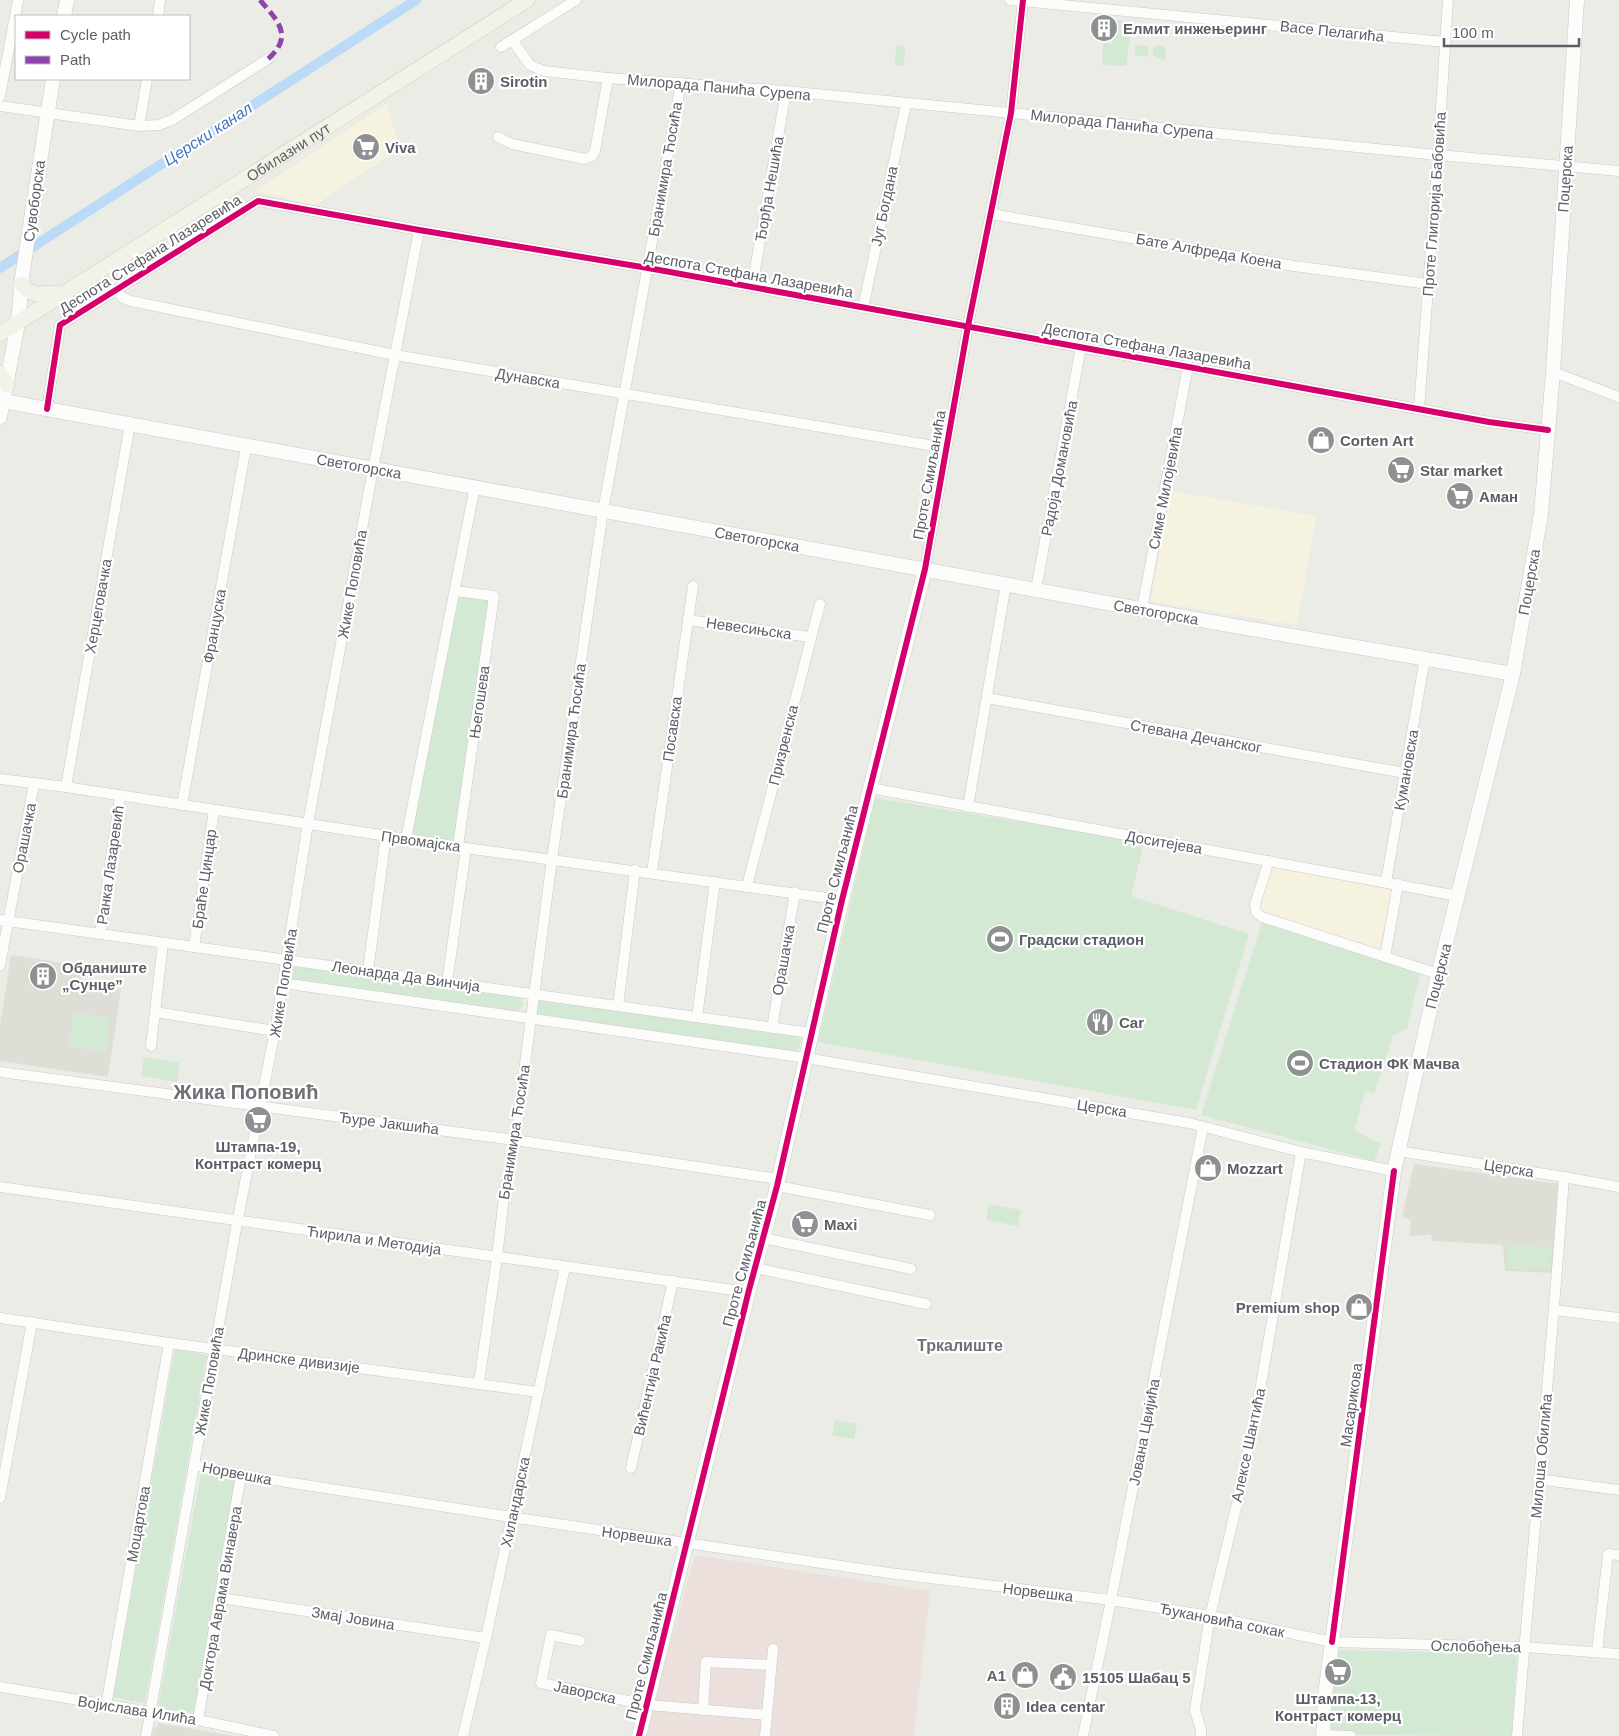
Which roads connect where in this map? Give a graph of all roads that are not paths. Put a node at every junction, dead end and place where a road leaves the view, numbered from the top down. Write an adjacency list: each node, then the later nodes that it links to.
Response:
1 (18, 0): 10 (street)
2 (67, 0): 11 (street)
3 (160, 0): 12 (street)
4 (527, 0): 43 (main road, Обилазни пут)
5 (576, 0): 15 (street)
6 (1010, 0): 9 (street, Васе Пелагића)
7 (1448, 0): 14 (street, Проте Глигорија Бабовића)
8 (1577, 0): 34 (street, Поцерска)
9 (1023, 1): 16 (street, Васе Пелагића); 30 (street, Проте Смиљанића)
10 (15, 15)
11 (64, 15)
12 (158, 15)
13 (15, 16): 26 (street)
14 (1446, 28): 16 (street); 17 (street, Проте Глигорија Бабовића)
15 (512, 40): 18 (street); 21 (street, Милорада Панића Сурепа)
16 (1433, 41): 17 (street, Васе Пелагића); 20 (street)
17 (1445, 42): 20 (street, Проте Глигорија Бабовића)
18 (501, 47)
19 (268, 59): 31 (street)
20 (1444, 61): 33 (street, Проте Глигорија Бабовића)
21 (608, 78): 24 (street, Милорада Панића Сурепа); 32 (street)
22 (53, 80): 29 (street, Сувоборска)
23 (147, 80): 31 (street)
24 (681, 83): 25 (street, Милорада Панића Сурепа); 38 (street, Бранимира Ћосића)
25 (786, 91): 27 (street, Милорада Панића Сурепа); 41 (street, Ђорђа Нешића)
26 (0, 96)
27 (906, 104): 30 (street, Милорада Панића Сурепа); 44 (street, Југ Богдана)
28 (0, 106): 29 (street)
29 (46, 112): 31 (street); 39 (street, Сувоборска)
30 (1011, 112): 33 (street, Милорада Панића Сурепа); 36 (street, Проте Смиљанића)
31 (139, 126)
32 (498, 137)
33 (1438, 155): 34 (street, Милорада Панића Сурепа); 40 (street, Проте Глигорија Бабовића)
34 (1566, 166): 35 (street, Милорада Панића Сурепа); 51 (street, Поцерска)
35 (1619, 171)
36 (991, 214): 40 (street, Бате Алфреда Коена); 46 (street, Проте Смиљанића)
37 (419, 230): 38 (street, Деспота Стефана Лазаревића); 42 (street, Деспота Стефана Лазаревића); 49 (street, Жике Поповића)
38 (648, 268): 41 (street, Деспота Стефана Лазаревића); 53 (street, Бранимира Ћосића)
39 (22, 280): 43 (main road); 45 (street, Сувоборска)
40 (1428, 284): 57 (street, Проте Глигорија Бабовића)
41 (752, 287): 44 (street, Деспота Стефана Лазаревића)
42 (116, 290): 49 (street, Дунавска); 56 (street, Деспота Стефана Лазаревића)
43 (63, 294): 45 (main road, Обилазни пут)
44 (862, 308): 46 (street, Деспота Стефана Лазаревића)
45 (18, 323): 47 (main road, Обилазни пут); 52 (street, Сувоборска)
46 (968, 326): 48 (street, Деспота Стефана Лазаревића); 62 (street, Проте Смиљанића)
47 (0, 334)
48 (1082, 347): 50 (street, Деспота Стефана Лазаревића); 69 (street, Радоја Домановића)
49 (395, 355): 53 (street, Дунавска); 63 (street, Жике Поповића)
50 (1188, 366): 57 (street, Деспота Стефана Лазаревића); 72 (street, Симе Милојевића)
51 (1553, 372): 54 (street); 60 (street, Поцерска)
52 (3, 379): 55 (street, Сувоборска)
53 (625, 394): 62 (street, Дунавска); 65 (street, Бранимира Ћосића)
54 (1619, 397)
55 (2, 402): 56 (street, Светогорска); 58 (street, Сувоборска)
56 (47, 409): 59 (street, Светогорска)
57 (1419, 409): 60 (street, Деспота Стефана Лазаревића)
58 (0, 417)
59 (130, 424): 61 (street, Светогорска); 81 (street, Херцеговачка)
60 (1548, 430): 76 (street, Поцерска)
61 (246, 447): 63 (street, Светогорска); 84 (street, Француска)
62 (946, 448): 66 (street, Проте Смиљанића)
63 (373, 468): 64 (street, Светогорска); 87 (street, Жике Поповића)
64 (475, 486): 65 (street, Светогорска); 70 (street)
65 (603, 511): 66 (street, Светогорска); 91 (street, Бранимира Ћосића)
66 (925, 569): 67 (street, Светогорска); 82 (street, Проте Смиљанића)
67 (1006, 584): 69 (street, Светогорска); 77 (street)
68 (693, 586): 73 (street, Посавска)
69 (1036, 589): 72 (street, Светогорска)
70 (456, 591): 89 (street); 90 (street, Његошева)
71 (820, 604): 74 (street, Призренска)
72 (1142, 609): 75 (street, Светогорска)
73 (688, 620): 74 (street, Невесињска); 94 (street, Посавска)
74 (810, 637): 98 (street, Призренска)
75 (1425, 658): 76 (street, Светогорска); 78 (street, Кумановска)
76 (1512, 674): 100 (street, Поцерска)
77 (987, 698): 78 (street, Стевана Дечанског); 85 (street)
78 (1405, 773): 96 (street, Кумановска)
79 (0, 779): 80 (street, Првомајска)
80 (34, 784): 81 (street, Првомајска); 102 (street, Орашачка)
81 (66, 787): 83 (street, Првомајска)
82 (870, 788): 85 (street, Доситејева); 101 (street, Проте Смиљанића)
83 (120, 796): 84 (street, Првомајска); 103 (street, Ранка Лазаревић)
84 (182, 805): 86 (street, Првомајска)
85 (968, 807): 92 (street, Доситејева)
86 (214, 810): 87 (street, Првомајска); 106 (street, Браће Цинцар)
87 (308, 824): 88 (street, Првомајска); 108 (street, Жике Поповића)
88 (386, 836): 89 (street, Првомајска); 110 (street)
89 (406, 839): 90 (street, Првомајска)
90 (462, 847): 91 (street, Првомајска); 113 (street)
91 (552, 859): 93 (street, Првомајска); 114 (street, Бранимира Ћосића)
92 (1269, 861): 96 (street, Доситејева); 107 (street)
93 (635, 870): 94 (street, Првомајска); 115 (street)
94 (652, 872): 95 (street, Првомајска)
95 (715, 882): 98 (street, Првомајска); 117 (street)
96 (1386, 882): 97 (street, Доситејева)
97 (1398, 884): 100 (street, Доситејева); 107 (street)
98 (747, 886): 99 (street, Првомајска)
99 (795, 892): 101 (street, Првомајска); 119 (street, Орашачка)
100 (1458, 896): 111 (street, Поцерска)
101 (842, 900): 121 (street, Проте Смиљанића)
102 (4, 921): 103 (street, Леонарда Да Винчија); 104 (street, Орашачка)
103 (100, 934): 105 (street, Леонарда Да Винчија)
104 (2, 942): 109 (street, Орашачка)
105 (163, 943): 106 (street, Леонарда Да Винчија); 116 (street)
106 (194, 947): 108 (street, Леонарда Да Винчија)
107 (1385, 956): 111 (street)
108 (287, 959): 110 (street, Леонарда Да Винчија); 112 (street, Жике Поповића)
109 (0, 965)
110 (368, 972): 113 (street, Леонарда Да Винчија)
111 (1438, 974): 128 (street, Поцерска)
112 (283, 982): 118 (street, Леонарда Да Винчија); 120 (street, Жике Поповића)
113 (447, 982): 114 (street, Леонарда Да Винчија)
114 (534, 994): 115 (street, Леонарда Да Винчија); 118 (street, Бранимира Ћосића)
115 (618, 1006): 117 (street, Леонарда Да Винчија)
116 (155, 1012): 120 (street); 122 (street)
117 (697, 1017): 119 (street, Леонарда Да Винчија)
118 (531, 1018): 123 (street, Леонарда Да Винчија); 127 (street, Бранимира Ћосића)
119 (772, 1028): 121 (street, Леонарда Да Винчија)
120 (275, 1031): 125 (street, Жике Поповића)
121 (811, 1033): 123 (street, Проте Смиљанића)
122 (150, 1046)
123 (806, 1058): 126 (street, Церска); 132 (street, Проте Смиљанића)
124 (0, 1072): 125 (street, Ђуре Јакшића)
125 (260, 1106): 127 (street, Ђуре Јакшића); 136 (street, Жике Поповића)
126 (1203, 1127): 129 (street, Церска); 163 (street, Јована Цвијића)
127 (515, 1140): 132 (street, Ђуре Јакшића); 138 (street, Бранимира Ћосића)
128 (1398, 1151): 130 (street, Масарикова); 131 (street, Церска)
129 (1300, 1152): 130 (street, Церска); 164 (street, Алексе Шантића)
130 (1394, 1171): 167 (street, Масарикова)
131 (1564, 1177): 134 (street, Церска); 145 (street, Милоша Обилића)
132 (777, 1182): 135 (street, Ђуре Јакшића); 137 (street, Проте Смиљанића)
133 (0, 1187): 136 (street, Ћирила и Методија)
134 (1619, 1188)
135 (930, 1215)
136 (237, 1220): 138 (street, Ћирила и Методија); 150 (street, Жике Поповића)
137 (763, 1238): 140 (street, Проте Смиљанића); 141 (street)
138 (497, 1257): 139 (street, Ћирила и Методија); 151 (street, Бранимира Ћосића)
139 (565, 1267): 142 (street, Ћирила и Методија); 152 (street, Хиландарска)
140 (755, 1268): 143 (street, Проте Смиљанића); 144 (street)
141 (911, 1269)
142 (673, 1281): 143 (street, Ћирила и Методија); 154 (street, Вићентија Ракића)
143 (748, 1292): 160 (street, Проте Смиљанића)
144 (926, 1304)
145 (1555, 1310): 147 (street); 156 (street, Милоша Обилића)
146 (0, 1318): 148 (street, Дринске дивизије)
147 (1619, 1318)
148 (32, 1322): 149 (street, Дринске дивизије); 158 (street)
149 (169, 1343): 150 (street, Дринске дивизије); 175 (street, Моцартова)
150 (215, 1349): 151 (street, Дринске дивизије); 153 (street, Жике Поповића)
151 (479, 1383): 152 (street, Дринске дивизије)
152 (538, 1392): 159 (street, Хиландарска)
153 (194, 1465): 155 (street, Норвешка); 177 (street, Жике Поповића)
154 (631, 1468)
155 (241, 1475): 159 (street, Норвешка); 162 (street, Доктора Аврама Винавера)
156 (1538, 1479): 157 (street); 168 (street, Милоша Обилића)
157 (1619, 1490)
158 (0, 1498)
159 (511, 1518): 160 (street, Норвешка); 165 (street, Хиландарска)
160 (687, 1543): 163 (street, Норвешка); 174 (street, Проте Смиљанића)
161 (1619, 1555): 170 (street)
162 (220, 1598): 165 (street, Змај Јовина); 179 (street, Доктора Аврама Винавера)
163 (1111, 1600): 164 (street, Ђукановића сокак); 185 (street, Јована Цвијића)
164 (1210, 1616): 167 (street, Ђукановића сокак); 186 (street, Алексе Шантића)
165 (486, 1638): 182 (street, Хиландарска)
166 (580, 1641): 174 (street, Јаворска)
167 (1332, 1642): 168 (street, Ослобођења); 187 (street, Масарикова)
168 (1524, 1646): 170 (street, Ослобођења); 189 (street, Милоша Обилића)
169 (773, 1649): 172 (street)
170 (1597, 1652): 171 (street, Ослобођења)
171 (1619, 1654)
172 (771, 1665): 176 (street); 178 (street)
173 (0, 1687): 175 (street, Војислава Илића)
174 (648, 1705): 176 (street, Јаворска); 183 (street, Проте Смиљанића)
175 (106, 1706): 177 (street, Војислава Илића)
176 (703, 1710): 178 (street, Јаворска)
177 (150, 1713): 179 (street, Војислава Илића); 180 (street, Жике Поповића)
178 (766, 1715): 184 (street)
179 (198, 1720): 181 (street, Војислава Илића)
180 (146, 1736)
181 (274, 1736)
182 (463, 1736)
183 (639, 1736)
184 (765, 1736)
185 (1083, 1736)
186 (1201, 1736)
187 (1323, 1736): 188 (street)
188 (1351, 1736)
189 (1517, 1736)

